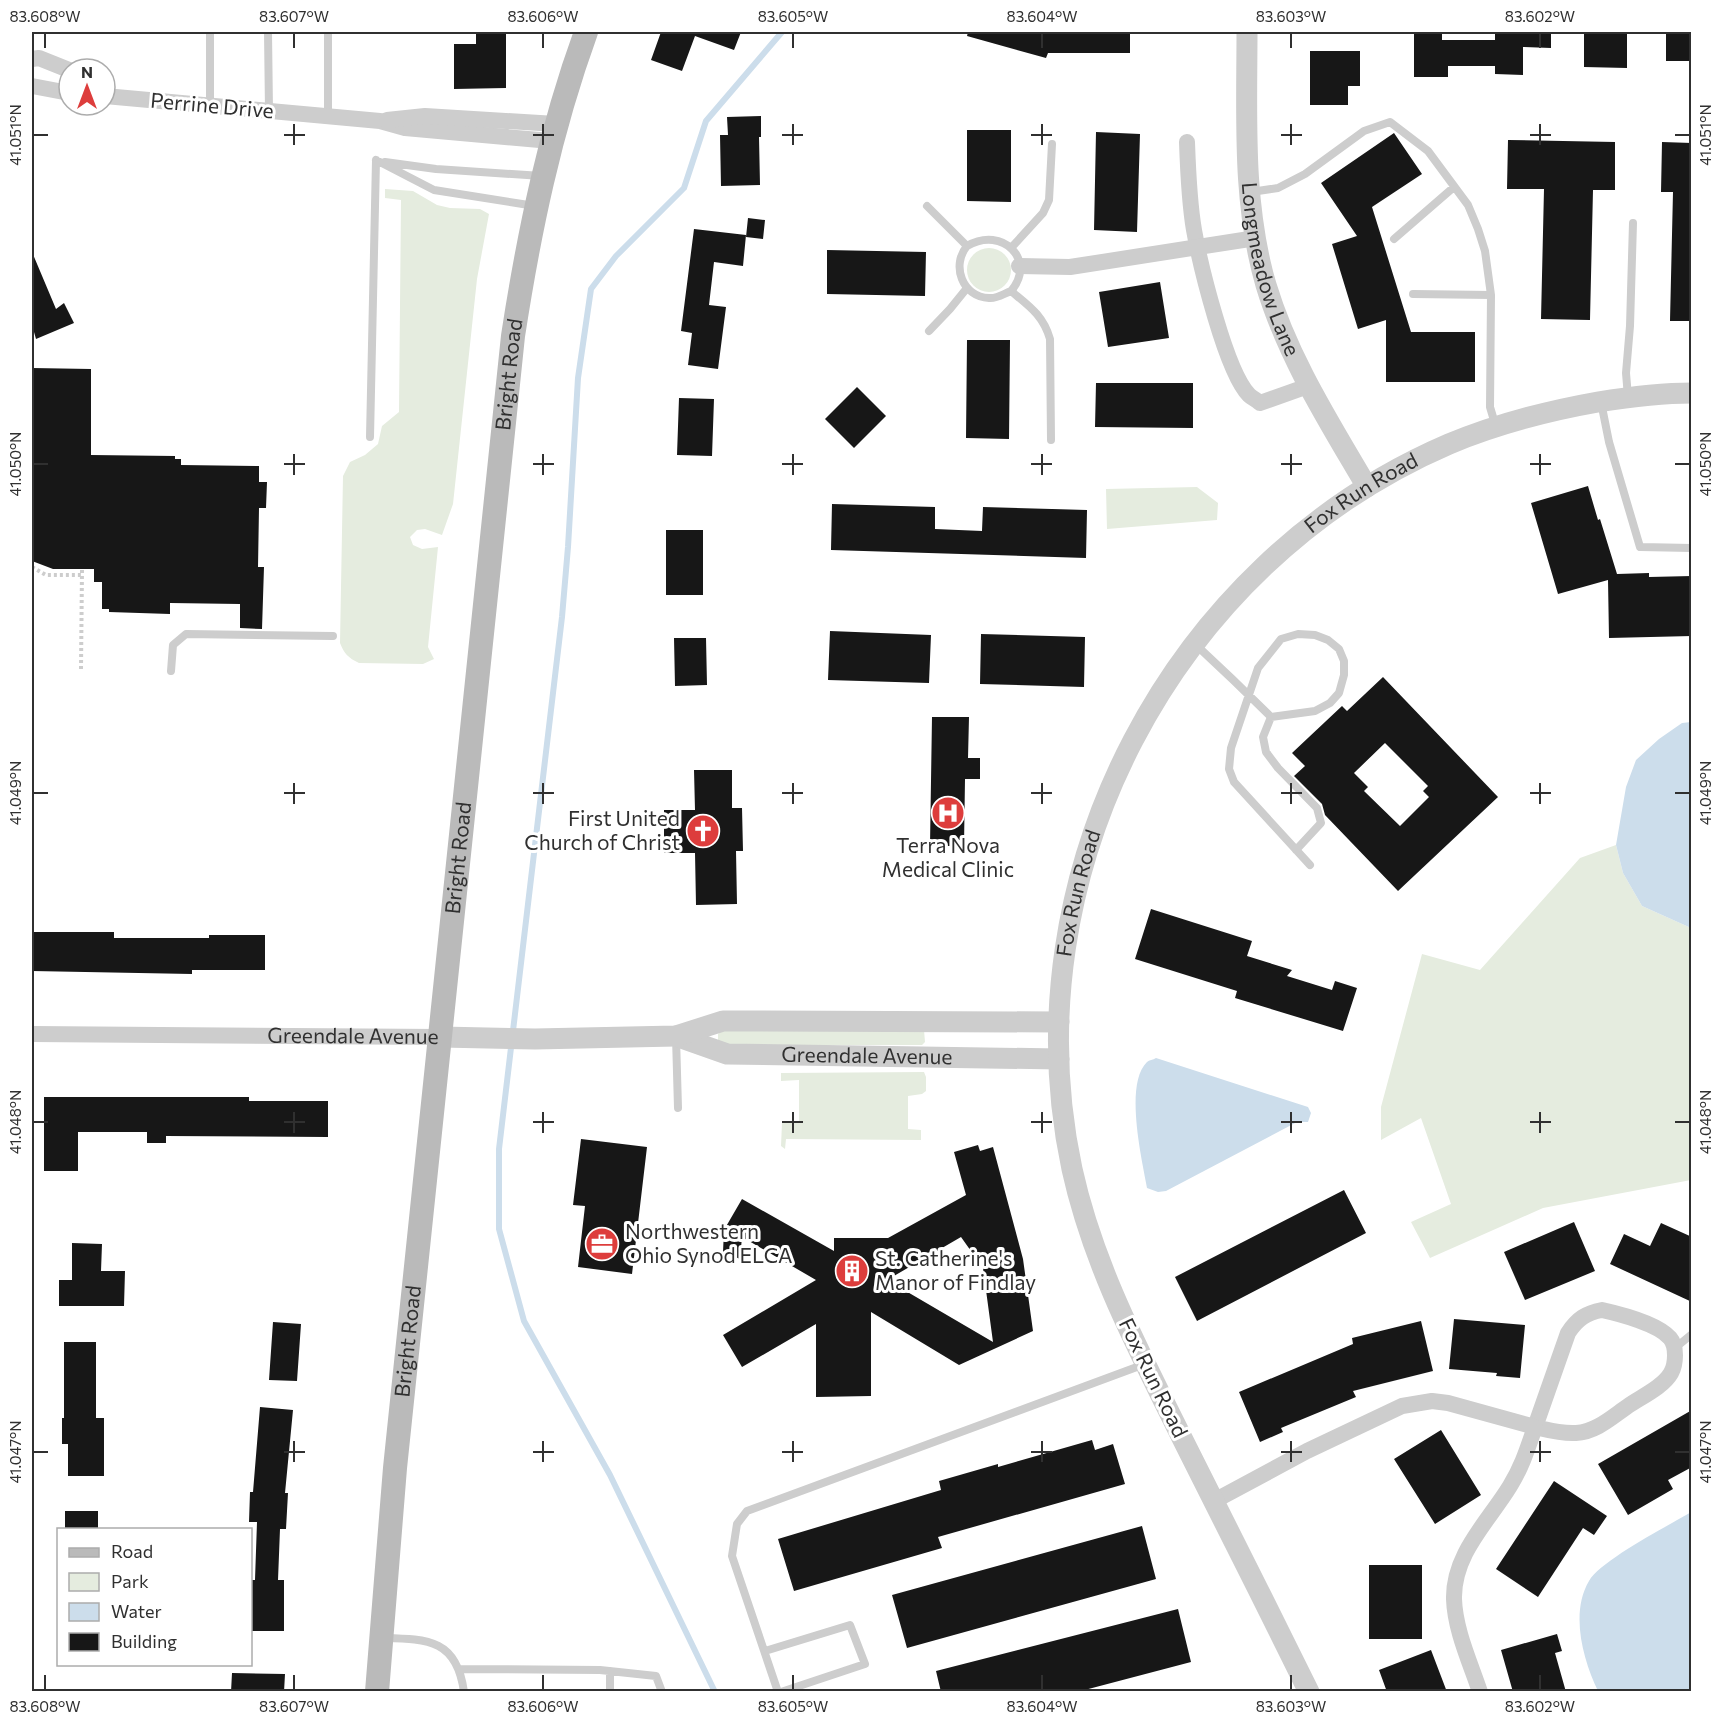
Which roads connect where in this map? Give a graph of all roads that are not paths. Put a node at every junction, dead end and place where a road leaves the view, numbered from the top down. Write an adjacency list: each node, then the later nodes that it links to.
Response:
1 (210, 32): 11 (lane)
2 (268, 32): 12 (lane)
3 (328, 32): 13 (lane)
4 (586, 32): 14 (main road, Bright Road)
5 (1247, 32): 20 (street, Longmeadow Lane)
6 (32, 59): 7 (street)
7 (57, 65)
8 (32, 86): 9 (street)
9 (57, 91)
10 (117, 96): 11 (street, Perrine Drive)
11 (210, 106): 12 (street, Perrine Drive)
12 (269, 111): 13 (street, Perrine Drive)
13 (328, 117): 14 (street, Perrine Drive)
14 (554, 132): 18 (main road, Bright Road)
15 (1187, 142): 27 (street)
16 (1052, 144): 28 (lane)
17 (376, 160): 18 (lane); 21 (lane); 40 (lane)
18 (542, 176): 21 (main road, Bright Road)
19 (1454, 187): 20 (lane); 25 (lane); 33 (lane)
20 (1250, 192): 24 (street, Longmeadow Lane)
21 (536, 206): 54 (main road, Bright Road)
22 (927, 206): 26 (lane)
23 (1633, 224): 37 (lane)
24 (1256, 238): 27 (street); 35 (street, Longmeadow Lane)
25 (1394, 239)
26 (967, 246): 28 (lane); 30 (lane)
27 (1197, 246): 29 (street); 35 (street)
28 (1011, 248): 29 (lane)
29 (1019, 266): 31 (lane)
30 (967, 288): 31 (lane); 34 (lane)
31 (1011, 291): 41 (lane)
32 (1413, 294): 33 (lane)
33 (1491, 295): 39 (lane)
34 (929, 332)
35 (1308, 386): 42 (street, Longmeadow Lane)
36 (1692, 393): 37 (street, Fox Run Road)
37 (1628, 397): 38 (street, Fox Run Road)
38 (1601, 402): 39 (street, Fox Run Road); 43 (lane)
39 (1496, 427): 42 (street, Fox Run Road)
40 (370, 437)
41 (1051, 440)
42 (1368, 488): 45 (street, Fox Run Road)
43 (1692, 548)
44 (333, 636): 46 (lane)
45 (1195, 644): 47 (lane); 51 (street, Fox Run Road)
46 (171, 671)
47 (1248, 694): 48 (lane); 48 (lane); 49 (lane)
48 (1271, 717): 49 (lane)
49 (1296, 850): 50 (lane)
50 (1310, 865)
51 (1059, 1022): 53 (street, Greendale Avenue); 55 (street, Fox Run Road)
52 (32, 1034): 54 (street, Greendale Avenue)
53 (676, 1036): 54 (street, Greendale Avenue); 55 (street, Greendale Avenue); 56 (lane)
54 (441, 1037): 62 (main road, Bright Road)
55 (1059, 1059): 59 (street, Fox Run Road)
56 (678, 1108)
57 (1692, 1334): 58 (lane)
58 (1674, 1348): 60 (street); 60 (street)
59 (1145, 1364): 61 (street, Fox Run Road); 63 (lane)
60 (1535, 1426): 61 (street); 72 (street)
61 (1214, 1501): 71 (street, Fox Run Road)
62 (381, 1638): 64 (lane); 66 (main road, Bright Road)
63 (765, 1651): 70 (lane); 70 (lane)
64 (460, 1669): 65 (lane); 67 (lane)
65 (610, 1671): 68 (lane); 69 (lane)
66 (377, 1692)
67 (464, 1692)
68 (610, 1692)
69 (662, 1692)
70 (780, 1692)
71 (1309, 1692)
72 (1480, 1692)

